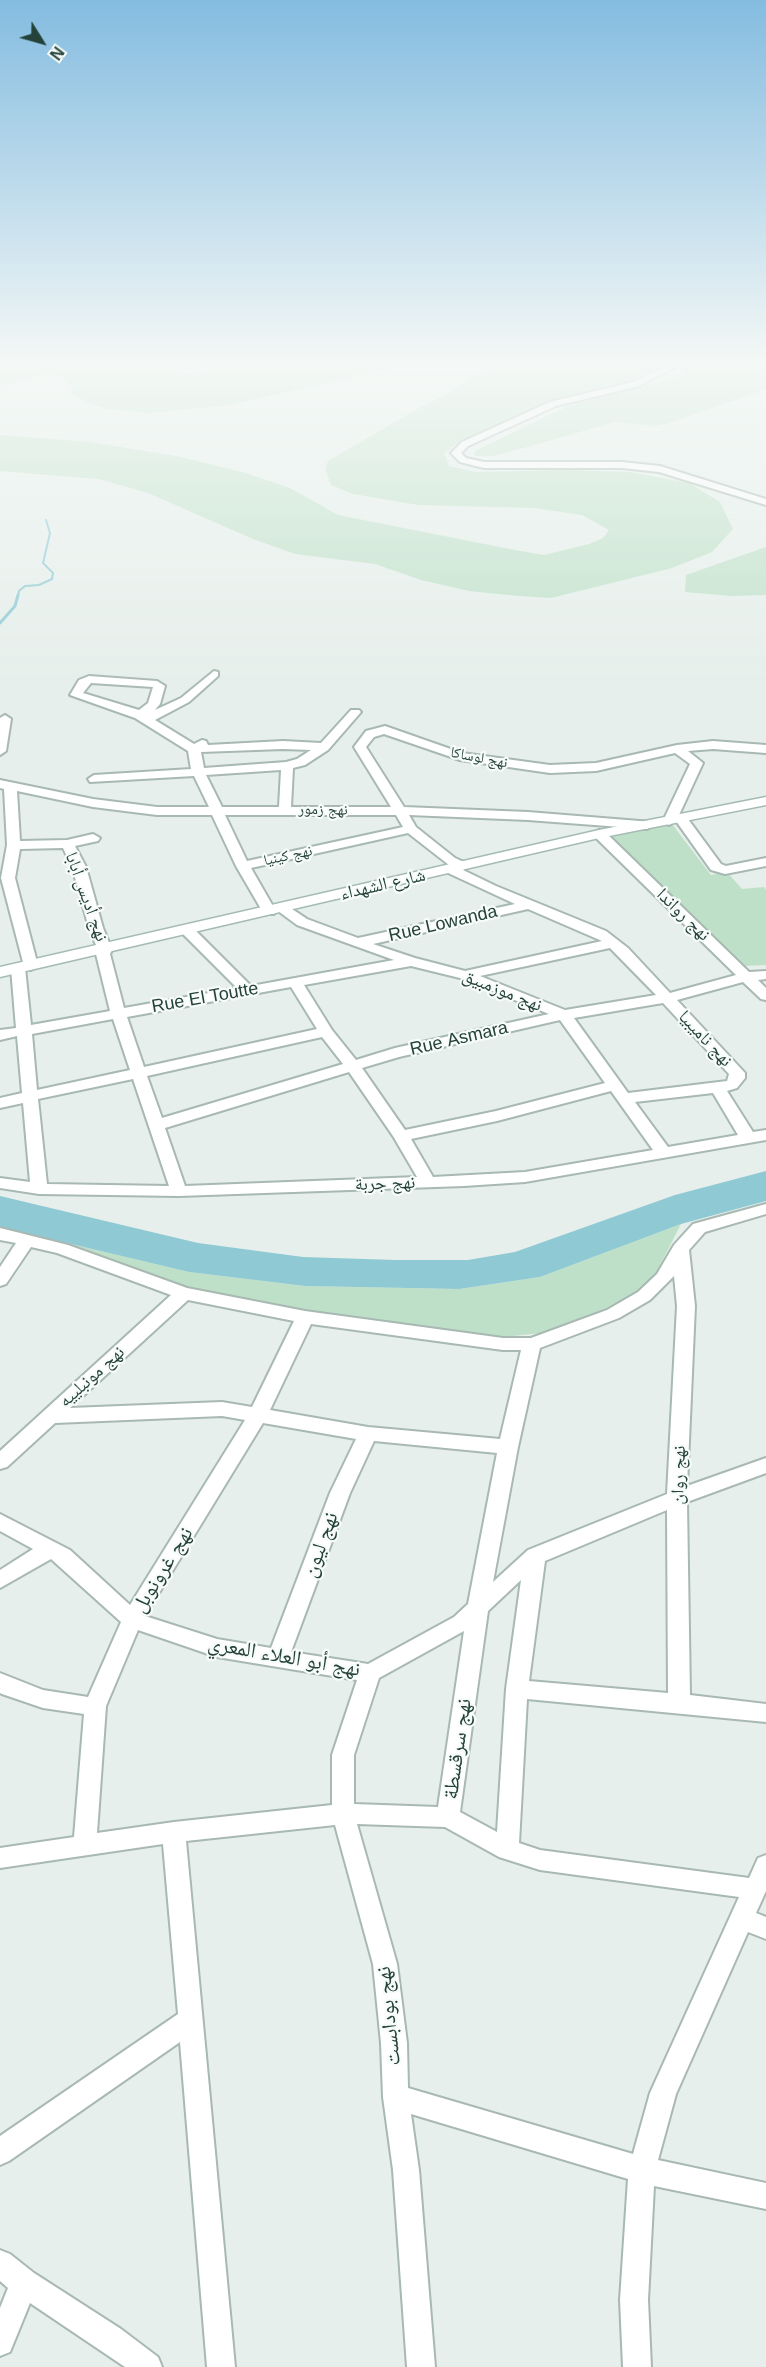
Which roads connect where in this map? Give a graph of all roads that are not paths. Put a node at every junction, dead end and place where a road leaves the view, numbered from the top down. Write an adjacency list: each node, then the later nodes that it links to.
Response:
1 (681, 475): 2 (street)
2 (766, 502)
3 (214, 674): 5 (street)
4 (355, 712): 8 (street)
5 (143, 717): 5 (street); 9 (street)
6 (5, 719): 12 (street)
7 (216, 737): 9 (street)
8 (324, 747): 9 (street); 13 (street)
9 (194, 749): 14 (street, نهج كينيا)
10 (677, 749): 11 (street, نهج لوساكا); 20 (street, نهج لوساكا); 21 (street)
11 (766, 749)
12 (0, 751)
13 (288, 766): 14 (street); 18 (street)
14 (198, 771): 15 (street); 19 (street, نهج كينيا)
15 (94, 779)
16 (5, 785): 19 (street, نهج زمور); 27 (street)
17 (766, 801): 21 (main road, شارع الشهداء)
18 (285, 809): 19 (street, نهج زمور); 20 (street, نهج زمور)
19 (218, 810): 29 (street, نهج كينيا)
20 (400, 811): 22 (street, نهج زمور); 23 (street, نهج لوساكا)
21 (675, 820): 22 (main road, شارع الشهداء); 28 (street)
22 (647, 825): 24 (main road, شارع الشهداء)
23 (411, 829): 29 (street, نهج كينيا); 30 (street, نهج لوساكا)
24 (599, 834): 30 (main road, شارع الشهداء); 42 (street, نهج رواندا)
25 (93, 838): 26 (street)
26 (67, 844): 27 (street); 36 (street, نهج أديس أبابا)
27 (14, 845): 38 (street)
28 (766, 862)
29 (243, 866): 32 (street)
30 (456, 868): 31 (street, نهج ناميبيا); 32 (main road, شارع الشهداء)
31 (528, 905): 34 (street, Rue Lowanda); 35 (street, نهج ناميبيا)
32 (275, 910): 33 (main road, شارع الشهداء); 34 (street, نهج موزمبيق)
33 (187, 930): 36 (main road, شارع الشهداء); 44 (street)
34 (357, 943): 37 (street, نهج موزمبيق)
35 (614, 943): 40 (street); 46 (street, نهج ناميبيا)
36 (105, 950): 38 (main road, شارع الشهداء); 47 (street, نهج أديس أبابا)
37 (410, 961): 40 (street, نهج موزمبيق); 43 (street, Rue El Toutte)
38 (24, 967): 39 (main road, شارع الشهداء); 49 (street)
39 (0, 972)
40 (465, 975): 48 (street, نهج موزمبيق)
41 (766, 975): 42 (street, Rue Asmara)
42 (747, 976): 45 (street, نهج رواندا); 46 (street, Rue Asmara)
43 (296, 983): 44 (street, Rue El Toutte); 50 (street)
44 (248, 991): 47 (street, Rue El Toutte)
45 (766, 996)
46 (667, 998): 48 (street, Rue Asmara); 54 (street, نهج ناميبيا)
47 (118, 1013): 49 (street, Rue El Toutte); 53 (street, نهج أديس أبابا)
48 (564, 1015): 52 (street, Rue Asmara); 55 (street, نهج موزمبيق)
49 (24, 1031): 51 (street, Rue El Toutte); 56 (street)
50 (326, 1032): 52 (street); 53 (street)
51 (0, 1035)
52 (353, 1066): 58 (street, Rue Asmara); 60 (street)
53 (140, 1072): 56 (street); 58 (street, نهج أديس أبابا)
54 (718, 1088): 55 (street, نهج ناميبيا); 61 (street)
55 (620, 1091): 60 (street, نهج ناميبيا); 62 (street, نهج موزمبيق)
56 (28, 1098): 57 (street); 65 (street)
57 (0, 1103)
58 (157, 1125): 66 (street, نهج أديس أبابا)
59 (766, 1135): 61 (street, نهج جربة)
60 (401, 1136): 63 (street)
61 (748, 1138): 62 (street, نهج جربة)
62 (664, 1152): 63 (street, نهج جربة)
63 (428, 1182): 66 (street, نهج جربة)
64 (0, 1183): 65 (street, نهج جربة)
65 (39, 1189): 66 (street, نهج جربة)
66 (179, 1191)
67 (766, 1209): 70 (street)
68 (0, 1234): 69 (street)
69 (28, 1239): 71 (street); 72 (street)
70 (680, 1249): 74 (street); 81 (street, نهج روان)
71 (0, 1280)
72 (184, 1293): 73 (street); 76 (street, نهج مونبلييه)
73 (304, 1317): 74 (street); 75 (street, نهج غرونوبل)
74 (532, 1344): 78 (street, نهج سرقسطة)
75 (258, 1415): 76 (street); 77 (street); 87 (street, نهج غرونوبل)
76 (50, 1416): 79 (street, نهج مونبلييه)
77 (368, 1434): 78 (street); 88 (street, نهج ليون)
78 (508, 1447): 86 (street, نهج سرقسطة)
79 (0, 1462)
80 (766, 1465): 81 (street, نهج أبو العلاء المعري)
81 (677, 1498): 84 (street, نهج أبو العلاء المعري); 92 (street, نهج روان)
82 (0, 1522): 83 (street, نهج أبو العلاء المعري)
83 (50, 1549): 85 (street); 87 (street, نهج أبو العلاء المعري)
84 (535, 1556): 86 (street, نهج أبو العلاء المعري); 91 (street)
85 (0, 1580)
86 (478, 1608): 89 (street, نهج أبو العلاء المعري); 96 (street, نهج سرقسطة)
87 (132, 1620): 88 (street, نهج أبو العلاء المعري); 93 (street, نهج غرونوبل)
88 (278, 1659): 89 (street, نهج أبو العلاء المعري)
89 (370, 1673): 95 (street, نهج بودابست)
90 (0, 1682): 93 (street)
91 (517, 1689): 92 (street); 99 (street)
92 (679, 1703): 94 (street)
93 (95, 1706): 98 (street, نهج غرونوبل)
94 (766, 1713)
95 (343, 1814): 96 (street, نهج سرقسطة); 97 (street, نهج سرقسطة); 105 (street, نهج بودابست)
96 (448, 1817): 99 (street)
97 (174, 1832): 98 (street, نهج سرقسطة); 104 (street)
98 (85, 1844): 100 (street, نهج سرقسطة)
99 (507, 1850): 102 (street)
100 (0, 1858)
101 (766, 1865): 102 (street)
102 (754, 1888): 103 (street)
103 (755, 1924): 107 (street)
104 (189, 2021): 106 (street); 113 (street)
105 (396, 2097): 107 (street); 114 (street, نهج بودابست)
106 (0, 2152)
107 (642, 2170): 108 (street); 115 (street)
108 (766, 2196)
109 (0, 2264): 110 (street)
110 (24, 2283): 111 (street); 112 (street)
111 (0, 2343)
112 (148, 2367)
113 (221, 2367)
114 (422, 2367)
115 (637, 2367)

